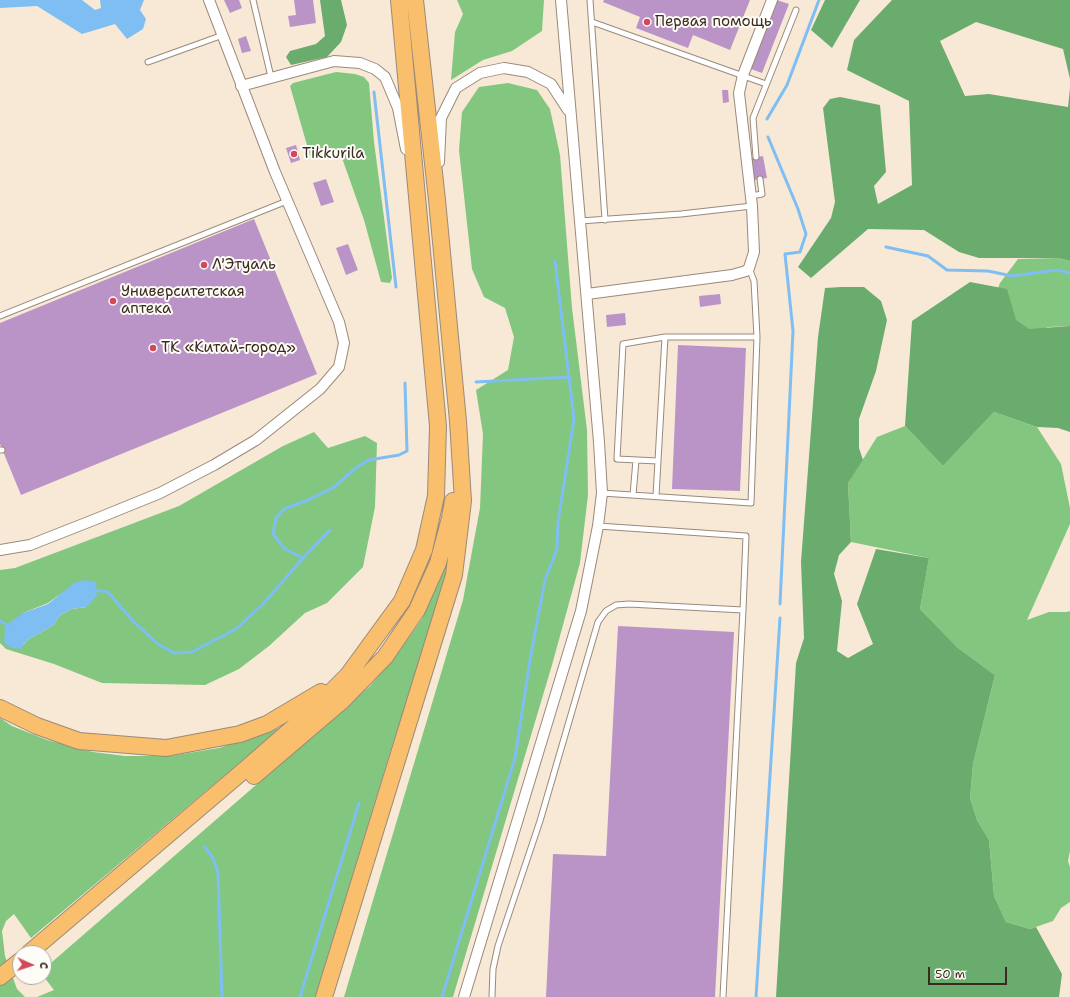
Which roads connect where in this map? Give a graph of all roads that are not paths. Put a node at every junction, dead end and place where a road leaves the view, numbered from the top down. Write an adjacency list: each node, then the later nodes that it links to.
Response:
1 (209, 0): 12 (street)
2 (253, 0): 15 (lane)
3 (394, 0): 10 (main road)
4 (399, 0): 10 (main road)
5 (415, 0): 21 (main road)
6 (561, 0): 18 (street)
7 (590, 0): 11 (lane)
8 (772, 0): 14 (street)
9 (796, 10): 16 (lane)
10 (401, 22): 24 (main road)
11 (592, 22): 14 (lane); 25 (lane)
12 (223, 35): 13 (lane); 17 (street)
13 (148, 62)
14 (742, 75): 16 (lane); 23 (street)
15 (271, 77): 17 (street); 24 (street)
16 (766, 84): 19 (lane)
17 (241, 86): 22 (street)
18 (570, 112): 21 (street); 26 (street)
19 (756, 157)
20 (760, 180): 23 (lane)
21 (437, 200): 32 (main road)
22 (287, 201): 29 (lane); 39 (street)
23 (751, 201): 25 (lane); 27 (street)
24 (417, 208): 41 (main road)
25 (605, 220): 26 (lane)
26 (580, 221): 28 (street)
27 (749, 268): 28 (street); 31 (lane)
28 (587, 294): 35 (street)
29 (0, 316)
30 (665, 337): 31 (lane); 33 (lane); 34 (lane)
31 (757, 337): 37 (lane)
32 (459, 458): 44 (main road); 49 (main road)
33 (636, 460): 34 (lane); 36 (lane)
34 (658, 461): 37 (lane)
35 (602, 493): 36 (lane); 38 (street)
36 (633, 495): 37 (lane)
37 (656, 496)
38 (598, 526): 40 (lane); 50 (street)
39 (0, 550)
40 (743, 610): 51 (lane); 52 (lane)
41 (348, 675): 42 (main road); 43 (main road)
42 (0, 708)
43 (38, 945)
44 (51, 945)
45 (12, 967): 46 (main road)
46 (0, 977)
47 (12, 977): 48 (main road)
48 (0, 987)
49 (324, 997)
50 (464, 997)
51 (492, 997)
52 (722, 997)

